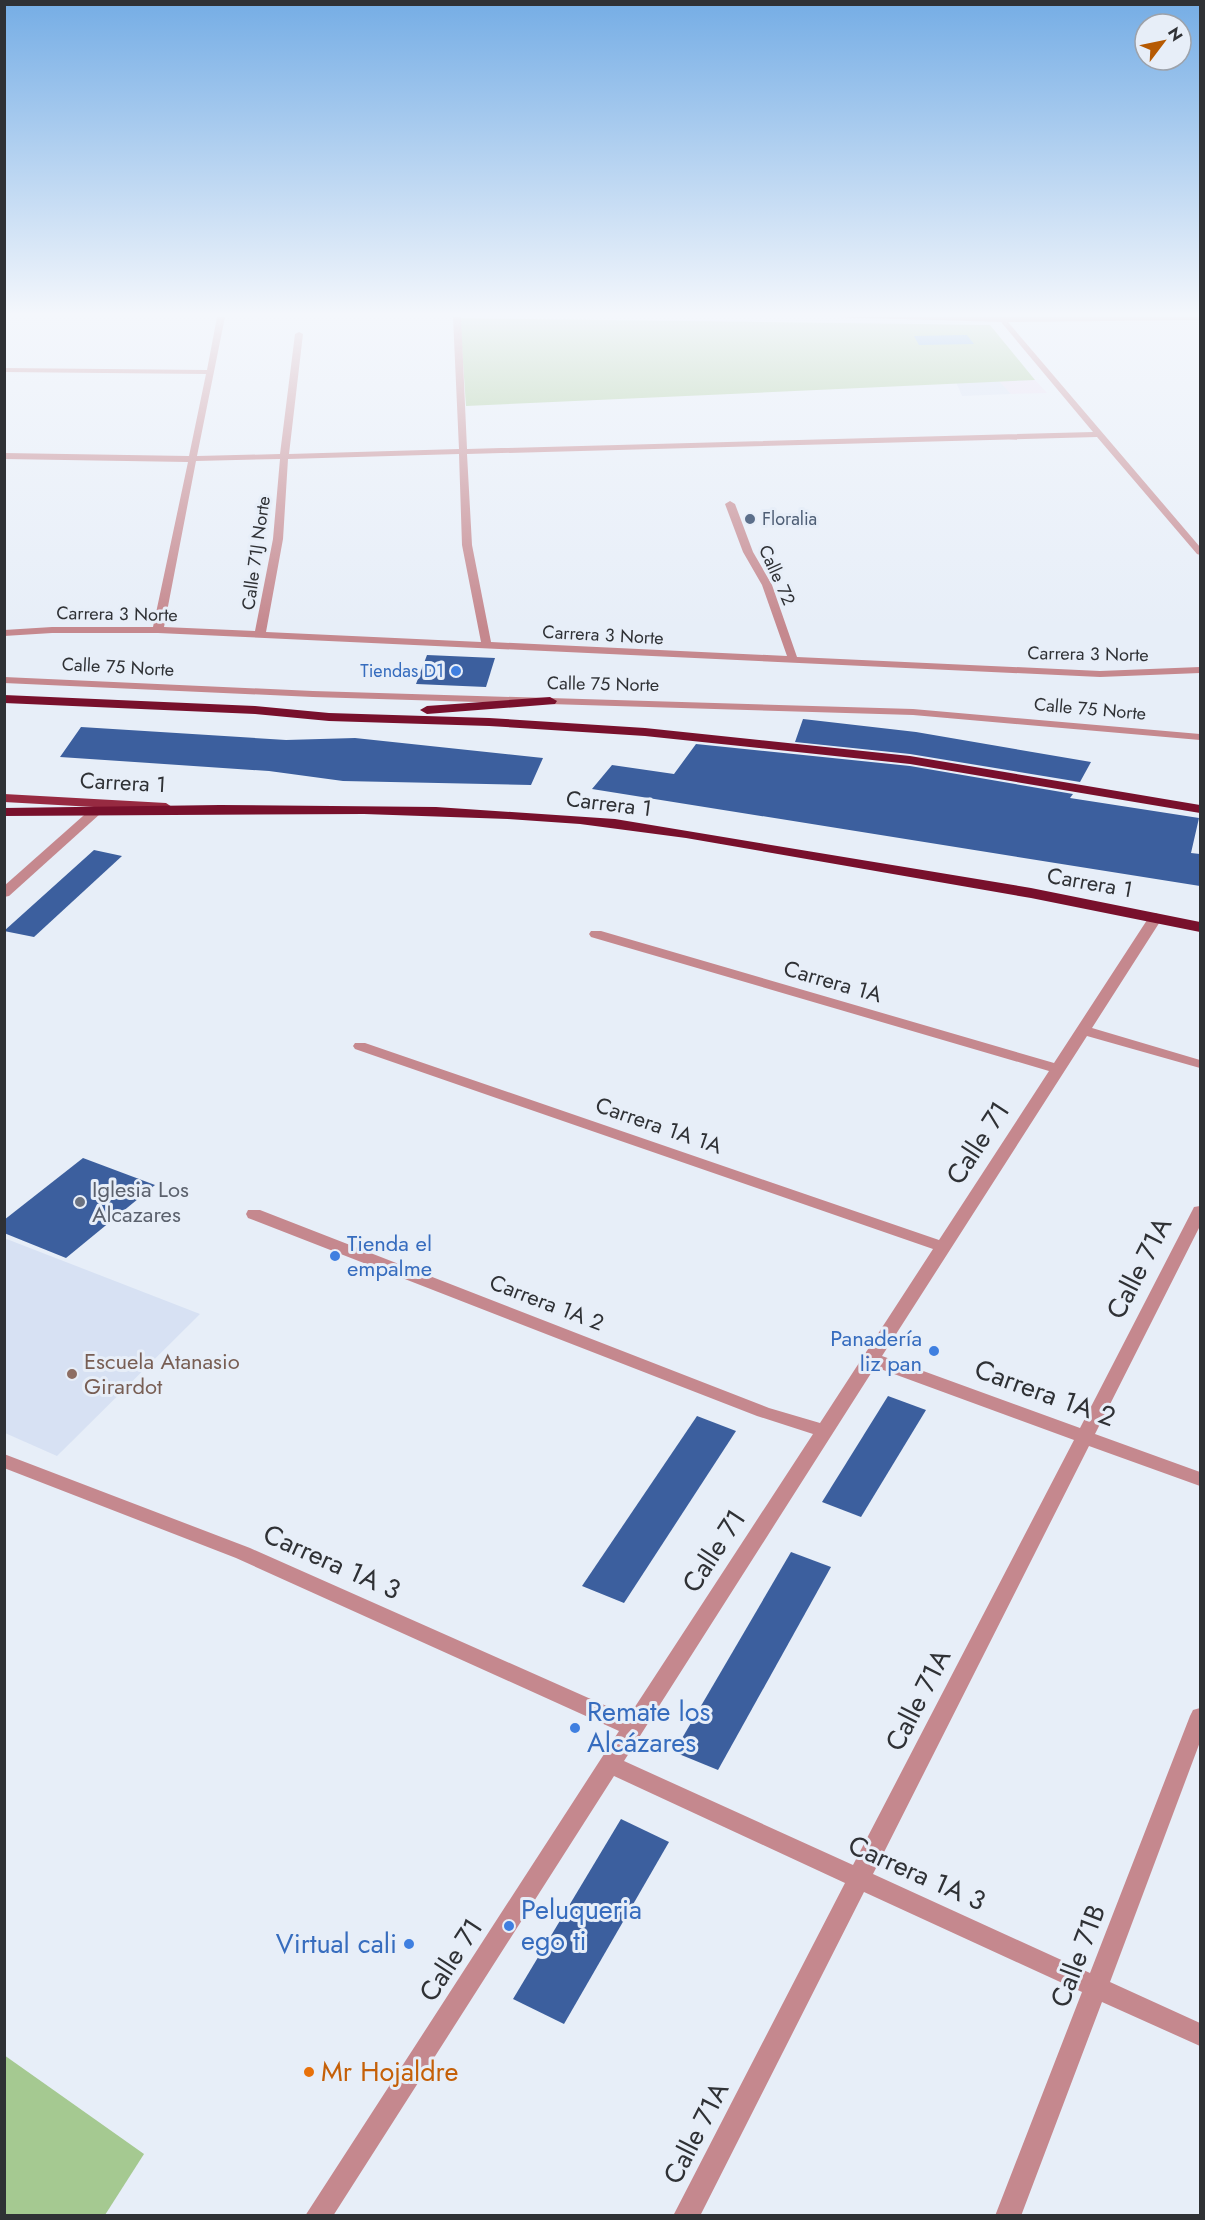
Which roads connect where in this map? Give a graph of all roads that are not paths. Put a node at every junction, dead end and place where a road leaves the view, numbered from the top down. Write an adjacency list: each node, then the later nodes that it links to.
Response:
1 (201, 421): 9 (street)
2 (288, 421): 8 (street, Calle 71J Norte)
3 (461, 421): 6 (street)
4 (1088, 421): 5 (street)
5 (1099, 434): 6 (street); 11 (street)
6 (462, 452): 8 (street); 15 (street)
7 (4, 456): 9 (street)
8 (284, 457): 9 (street); 14 (street, Calle 71J Norte)
9 (193, 459): 12 (street)
10 (730, 504): 16 (street, Calle 72)
11 (1200, 552)
12 (158, 630): 13 (street, Carrera 3 Norte); 14 (street, Carrera 3 Norte)
13 (4, 633)
14 (260, 634): 15 (street, Carrera 3 Norte)
15 (487, 647): 16 (street, Carrera 3 Norte)
16 (793, 660): 17 (street, Carrera 3 Norte)
17 (1200, 670)
18 (4, 680): 20 (street, Calle 75 Norte)
19 (4, 699): 21 (highway)
20 (550, 701): 21 (highway); 22 (street, Calle 75 Norte)
21 (329, 717): 24 (highway)
22 (1200, 737)
23 (4, 798): 25 (main road, Carrera 1)
24 (1200, 809)
25 (218, 810): 26 (highway); 29 (highway, Carrera 1)
26 (96, 811): 27 (highway); 28 (street)
27 (4, 812)
28 (4, 893)
29 (1156, 917): 30 (highway, Carrera 1); 32 (street, Calle 71)
30 (1200, 927)
31 (597, 934): 35 (street, Carrera 1A)
32 (1083, 1030): 34 (street); 35 (street, Calle 71)
33 (360, 1046): 38 (street, Carrera 1A 1A)
34 (1200, 1064)
35 (1058, 1069): 38 (street, Calle 71)
36 (1200, 1211): 41 (street, Calle 71A)
37 (254, 1214): 40 (street, Carrera 1A 2)
38 (943, 1247): 39 (street, Calle 71)
39 (871, 1359): 40 (street, Calle 71); 41 (street, Carrera 1A 2)
40 (824, 1431): 45 (street, Calle 71)
41 (1085, 1436): 43 (street, Carrera 1A 2); 47 (street, Calle 71A)
42 (4, 1461): 45 (street, Carrera 1A 3)
43 (1200, 1479)
44 (1200, 1716): 48 (street, Calle 71B)
45 (632, 1727): 46 (street, Calle 71)
46 (609, 1764): 47 (street, Carrera 1A 3); 50 (street, Calle 71)
47 (859, 1877): 48 (street, Carrera 1A 3); 51 (street, Calle 71A)
48 (1096, 1986): 49 (street, Carrera 1A 3); 52 (street, Calle 71B)
49 (1200, 2035)
50 (318, 2216)
51 (686, 2216)
52 (1008, 2216)

